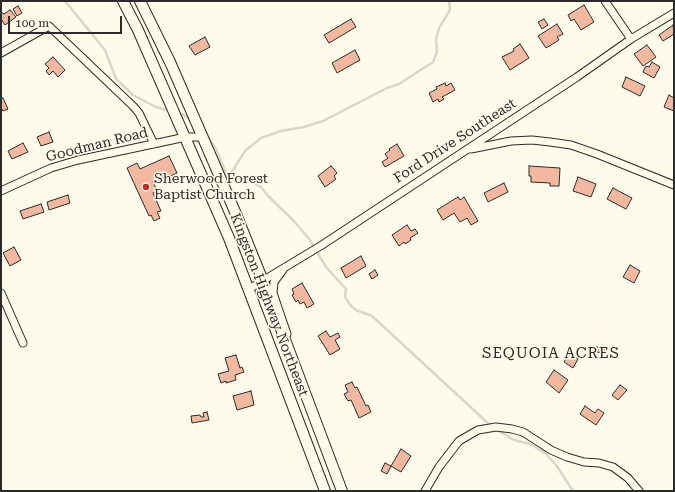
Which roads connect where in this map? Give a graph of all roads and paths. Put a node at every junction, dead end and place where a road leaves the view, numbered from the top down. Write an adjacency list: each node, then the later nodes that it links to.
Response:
1 (123, 1): 7 (main road, Kingston Highway Northeast)
2 (140, 1): 8 (main road)
3 (605, 1): 5 (street)
4 (674, 13): 5 (street, Ford Drive Southeast)
5 (631, 39): 10 (street, Ford Drive Southeast)
6 (1, 53): 9 (street)
7 (186, 137): 8 (street, Goodman Road); 9 (street, Goodman Road); 15 (main road, Kingston Highway Northeast)
8 (203, 137): 14 (main road)
9 (154, 144): 12 (street, Goodman Road)
10 (467, 150): 11 (street); 13 (street, Ford Drive Southeast)
11 (674, 185)
12 (1, 191)
13 (285, 267): 14 (street, Ford Drive Southeast); 18 (street)
14 (262, 281): 15 (street, Ford Drive Southeast); 18 (main road)
15 (249, 289): 19 (main road, Kingston Highway Northeast)
16 (1, 293): 17 (street)
17 (23, 343)
18 (295, 368): 20 (main road)
19 (325, 491)
20 (342, 491)
21 (425, 491): 22 (street)
22 (639, 491)

